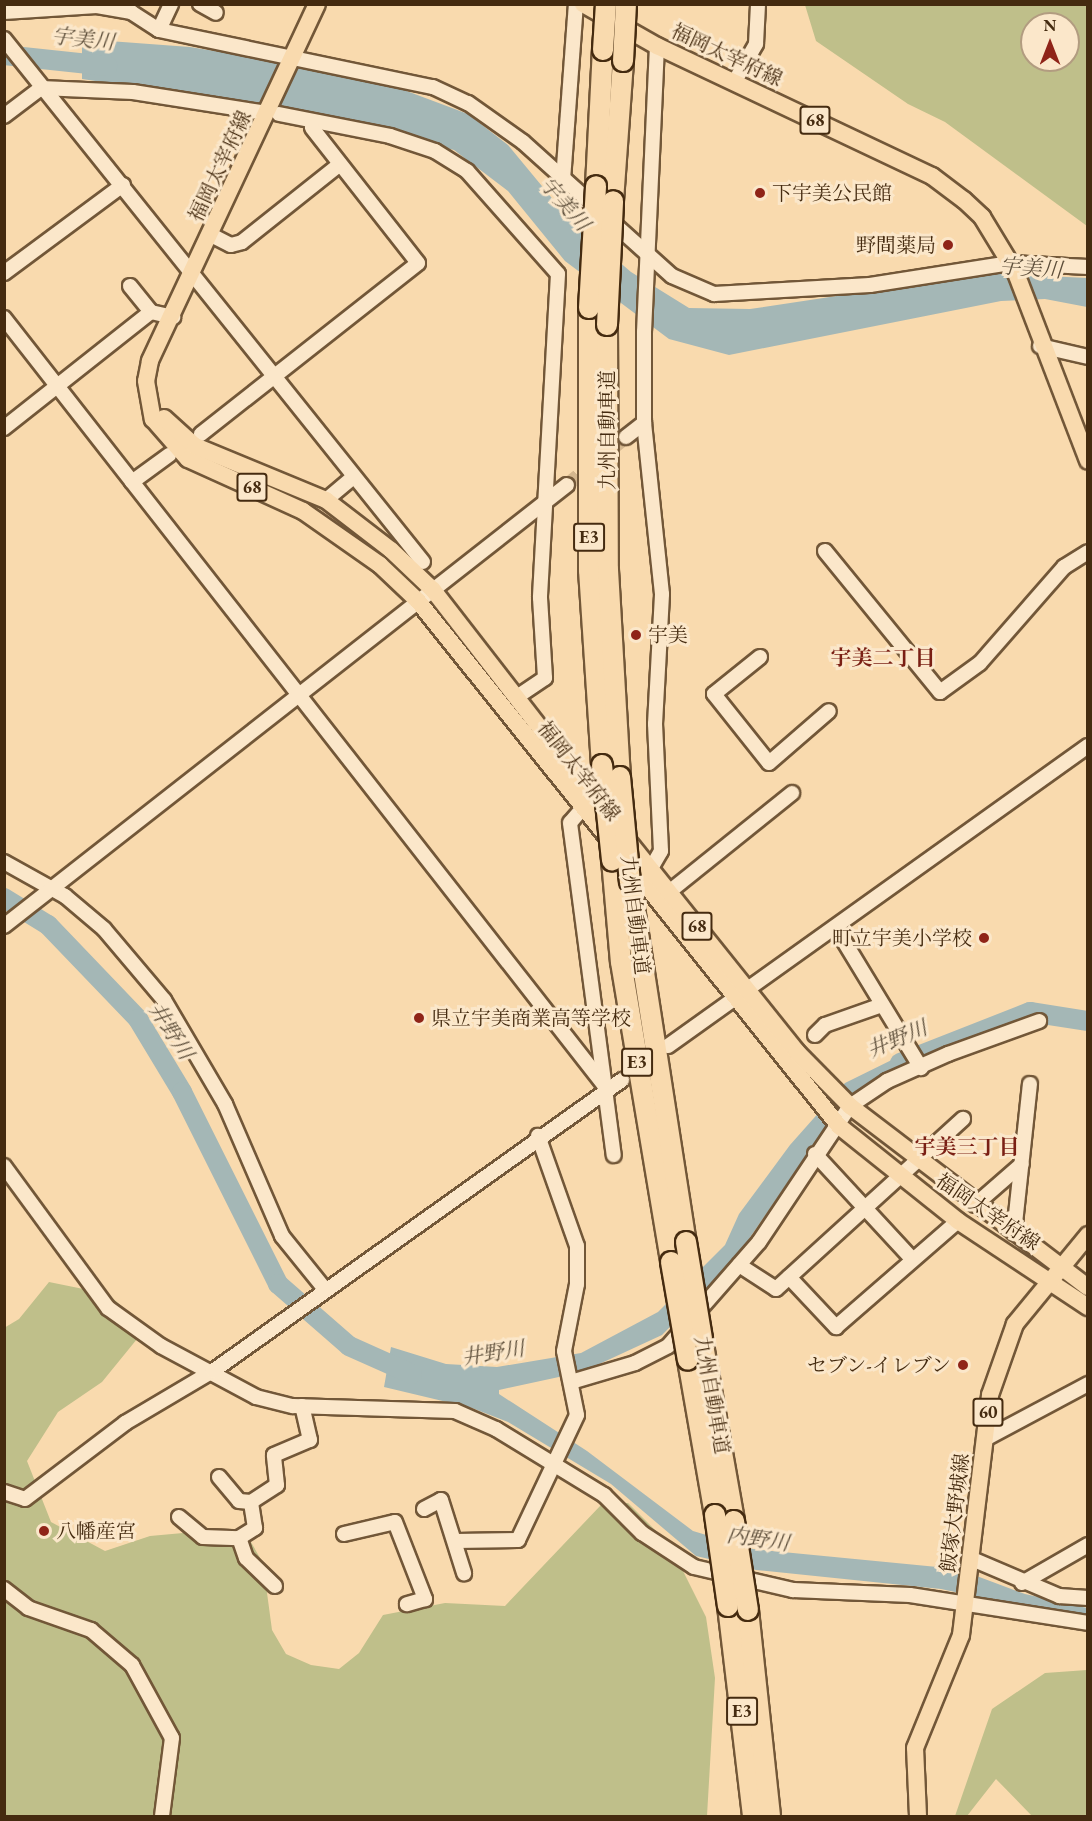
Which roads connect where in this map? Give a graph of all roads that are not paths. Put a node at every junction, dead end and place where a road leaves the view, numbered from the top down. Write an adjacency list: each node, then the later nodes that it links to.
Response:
1 (171, 4): 12 (street)
2 (200, 4): 11 (street)
3 (316, 4): 15 (main road, 福岡太宰府線 / 68)
4 (576, 4): 22 (street)
5 (583, 4): 14 (main road, 福岡太宰府線 / 68)
6 (606, 4): 124 (highway, 九州自動車道 / E3, bridge)
7 (626, 4): 124 (highway, 九州自動車道 / E3, bridge)
8 (758, 4): 16 (street)
9 (38, 5): 10 (street); 12 (street)
10 (4, 12)
11 (216, 13)
12 (159, 30): 15 (street)
13 (4, 39): 17 (street)
14 (657, 46): 16 (main road, 福岡太宰府線 / 68); 25 (street)
15 (295, 55): 18 (main road, 福岡太宰府線 / 68); 22 (street)
16 (735, 81): 27 (main road, 福岡太宰府線 / 68)
17 (38, 85): 18 (street); 19 (street); 23 (street)
18 (269, 114): 24 (main road, 福岡太宰府線 / 68); 48 (street)
19 (4, 116)
20 (312, 128): 21 (street)
21 (340, 165): 24 (street); 37 (street)
22 (563, 180): 25 (street)
23 (123, 185): 28 (street); 29 (street)
24 (211, 236): 29 (main road, 福岡太宰府線 / 68)
25 (646, 259): 27 (street); 39 (street)
26 (1088, 267): 27 (street)
27 (1013, 268): 35 (main road, 68)
28 (4, 273)
29 (193, 275): 32 (main road, 福岡太宰府線 / 68); 37 (street)
30 (130, 286): 31 (street)
31 (151, 312): 32 (street); 38 (street)
32 (173, 317): 34 (main road, 福岡太宰府線 / 68)
33 (4, 318): 38 (street)
34 (161, 344): 49 (main road, 福岡太宰府線 / 68); 54 (main road, 福岡太宰府線 / 68)
35 (1040, 345): 36 (street); 44 (main road, 68)
36 (1088, 357)
37 (272, 375): 41 (street); 45 (street)
38 (57, 387): 40 (street); 46 (street)
39 (644, 423): 42 (street); 63 (street)
40 (4, 428)
41 (201, 434)
42 (626, 437)
43 (169, 455): 46 (street)
44 (1088, 461)
45 (352, 478): 49 (street); 52 (street)
46 (132, 482): 56 (street)
47 (567, 485): 48 (street)
48 (550, 496): 53 (street); 57 (street)
49 (326, 500): 53 (main road, 福岡太宰府線 / 68)
50 (825, 551): 51 (street)
51 (1088, 552)
52 (423, 562)
53 (432, 590): 54 (street); 57 (main road, 福岡太宰府線 / 68)
54 (418, 601): 56 (street); 61 (main road, 福岡太宰府線 / 68)
55 (760, 657): 58 (street)
56 (294, 695): 64 (street); 77 (street)
57 (517, 698): 63 (main road, 福岡太宰府線 / 68)
58 (829, 711)
59 (1088, 746): 67 (street)
60 (792, 793): 65 (street)
61 (582, 809): 69 (main road, 福岡太宰府線 / 68); 77 (street)
62 (4, 862): 64 (street)
63 (650, 870): 65 (main road, 福岡太宰府線 / 68)
64 (50, 890): 66 (street); 99 (street)
65 (669, 892): 68 (main road, 福岡太宰府線 / 68)
66 (9, 922)
67 (836, 928): 68 (street); 70 (street)
68 (752, 990): 69 (street); 78 (main road, 福岡太宰府線 / 68)
69 (737, 1000): 73 (street); 80 (main road, 福岡太宰府線 / 68)
70 (882, 1005): 72 (street); 74 (street)
71 (1039, 1021): 74 (street)
72 (815, 1035)
73 (668, 1046)
74 (920, 1066): 78 (street)
75 (622, 1080): 77 (street)
76 (1030, 1084): 85 (street)
77 (608, 1090): 81 (street); 82 (street)
78 (849, 1106): 80 (street); 84 (main road, 福岡太宰府線 / 68)
79 (963, 1119): 84 (street)
80 (839, 1126): 83 (street); 87 (main road, 福岡太宰府線 / 68)
81 (538, 1136): 99 (street); 102 (street)
82 (614, 1155)
83 (815, 1155): 89 (street); 95 (street)
84 (913, 1159): 87 (street); 88 (main road, 福岡太宰府線 / 68)
85 (1022, 1164): 88 (street); 91 (street)
86 (4, 1167): 101 (street)
87 (899, 1175): 89 (street); 90 (main road, 福岡太宰府線 / 68)
88 (975, 1205): 91 (main road, 福岡太宰府線 / 68)
89 (862, 1207): 93 (street); 96 (street)
90 (958, 1221): 93 (street); 97 (main road, 福岡太宰府線 / 68)
91 (1014, 1233): 94 (main road, 福岡太宰府線 / 68)
92 (1088, 1235): 94 (main road, 飯塚大野城線 / 60)
93 (913, 1260): 96 (street)
94 (1059, 1264): 97 (main road, 飯塚大野城線 / 60); 98 (main road, 福岡太宰府線 / 68)
95 (739, 1265): 96 (street); 102 (street)
96 (789, 1277)
97 (1048, 1278): 100 (main road, 福岡太宰府線 / 68); 105 (main road, 飯塚大野城線 / 60)
98 (1088, 1287)
99 (322, 1289): 101 (street)
100 (1088, 1307)
101 (213, 1371): 104 (street); 108 (street)
102 (571, 1382): 106 (street)
103 (1088, 1384): 105 (street)
104 (303, 1406): 106 (street); 109 (street)
105 (985, 1439): 116 (main road, 飯塚大野城線 / 60)
106 (556, 1461): 114 (street); 121 (street)
107 (219, 1477): 109 (street)
108 (4, 1492)
109 (251, 1502): 113 (street)
110 (423, 1509): 114 (street)
111 (179, 1517): 113 (street)
112 (344, 1534): 123 (street)
113 (238, 1538): 119 (street)
114 (456, 1541): 117 (street)
115 (1088, 1545): 118 (street)
116 (971, 1560): 118 (street); 121 (main road, 飯塚大野城線 / 60)
117 (464, 1573)
118 (1022, 1583): 122 (street)
119 (275, 1586)
120 (4, 1589): 126 (street)
121 (967, 1596): 125 (street); 129 (main road, 飯塚大野城線 / 60)
122 (1088, 1598)
123 (407, 1604)
124 (738, 1608): 127 (highway, 九州自動車道 / E3); 128 (highway, 九州自動車道 / E3)
125 (1088, 1623)
126 (162, 1816)
127 (753, 1816)
128 (770, 1816)
129 (918, 1816)

